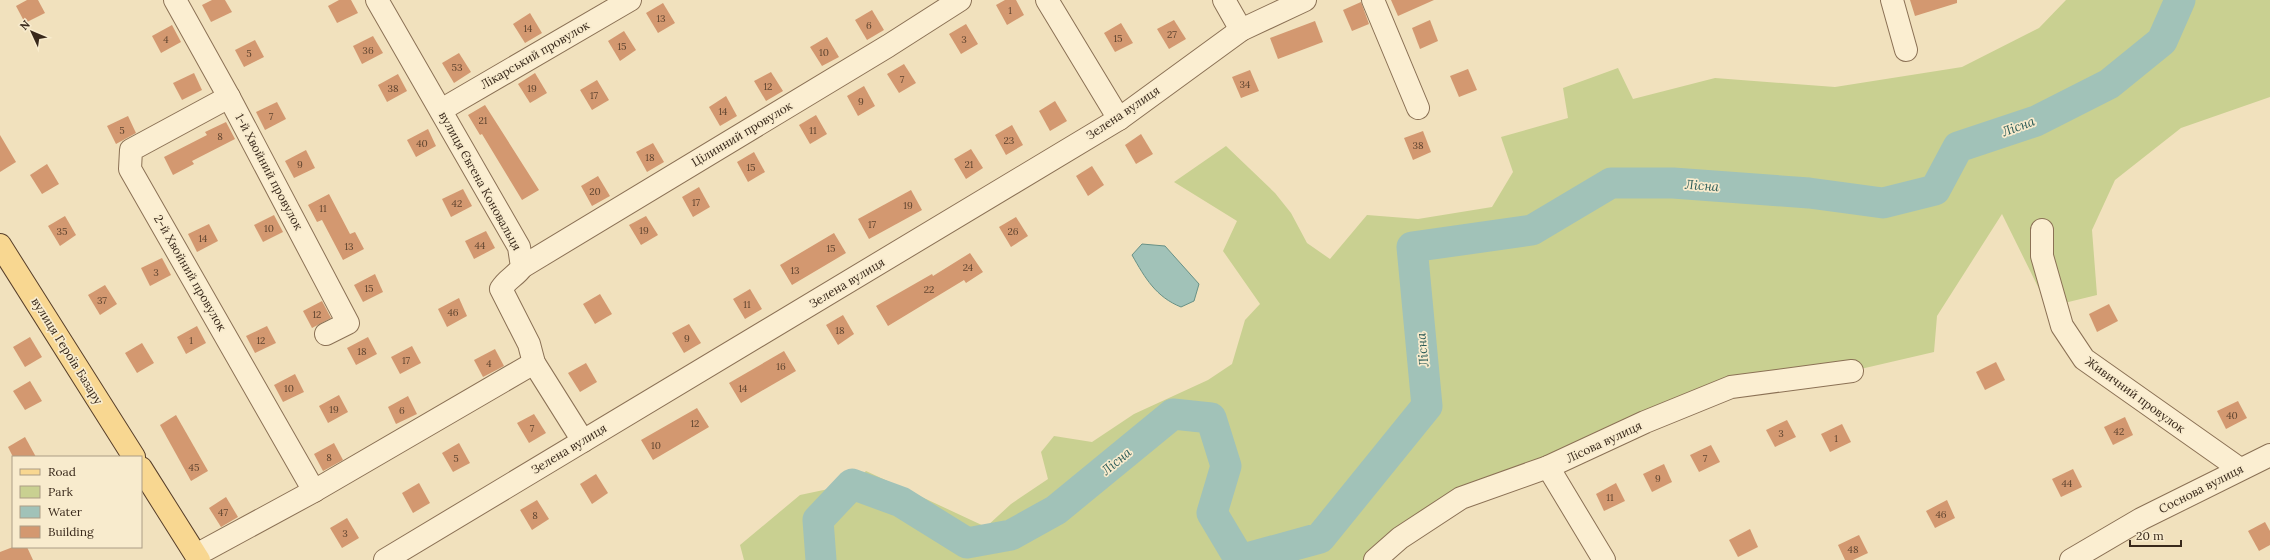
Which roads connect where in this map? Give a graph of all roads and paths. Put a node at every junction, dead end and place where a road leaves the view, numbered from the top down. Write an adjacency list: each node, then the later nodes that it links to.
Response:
1 (175, 0): 12 (street, 1-й Хвойний провулок)
2 (377, 0): 14 (street, вулиця Євгена Коновальця)
3 (630, 0): 14 (street, Лікарський провулок)
4 (960, 0): 18 (street, Цілинний провулок)
5 (1047, 0): 15 (street)
6 (1224, 0): 10 (street)
7 (1305, 0): 10 (street, Зелена вулиця)
8 (1373, 0): 13 (street)
9 (1892, 0): 11 (street)
10 (1241, 30): 15 (street, Зелена вулиця)
11 (1906, 50)
12 (229, 97): 19 (street, 1-й Хвойний провулок); 28 (street, 2-й Хвойний провулок)
13 (1418, 108)
14 (441, 110): 18 (street, вулиця Євгена Коновальця)
15 (1119, 119): 22 (street, Зелена вулиця)
16 (2042, 230): 26 (street, Живичний провулок)
17 (0, 245): 24 (main road, вулиця Героїв Базару)
18 (522, 267): 20 (street, вулиця Євгена Коновальця)
19 (326, 334)
20 (534, 363): 22 (street); 28 (street)
21 (1852, 371): 25 (street, Лісова вулиця)
22 (583, 441): 30 (street, Зелена вулиця)
23 (2270, 455): 26 (street, Соснова вулиця)
24 (133, 456)
25 (1548, 467): 31 (street, Лісова вулиця); 32 (street)
26 (2240, 469): 33 (street, Соснова вулиця)
27 (142, 470): 29 (main road)
28 (314, 491): 29 (street)
29 (198, 558)
30 (385, 560)
31 (1374, 560)
32 (1604, 560)
33 (2071, 560)

